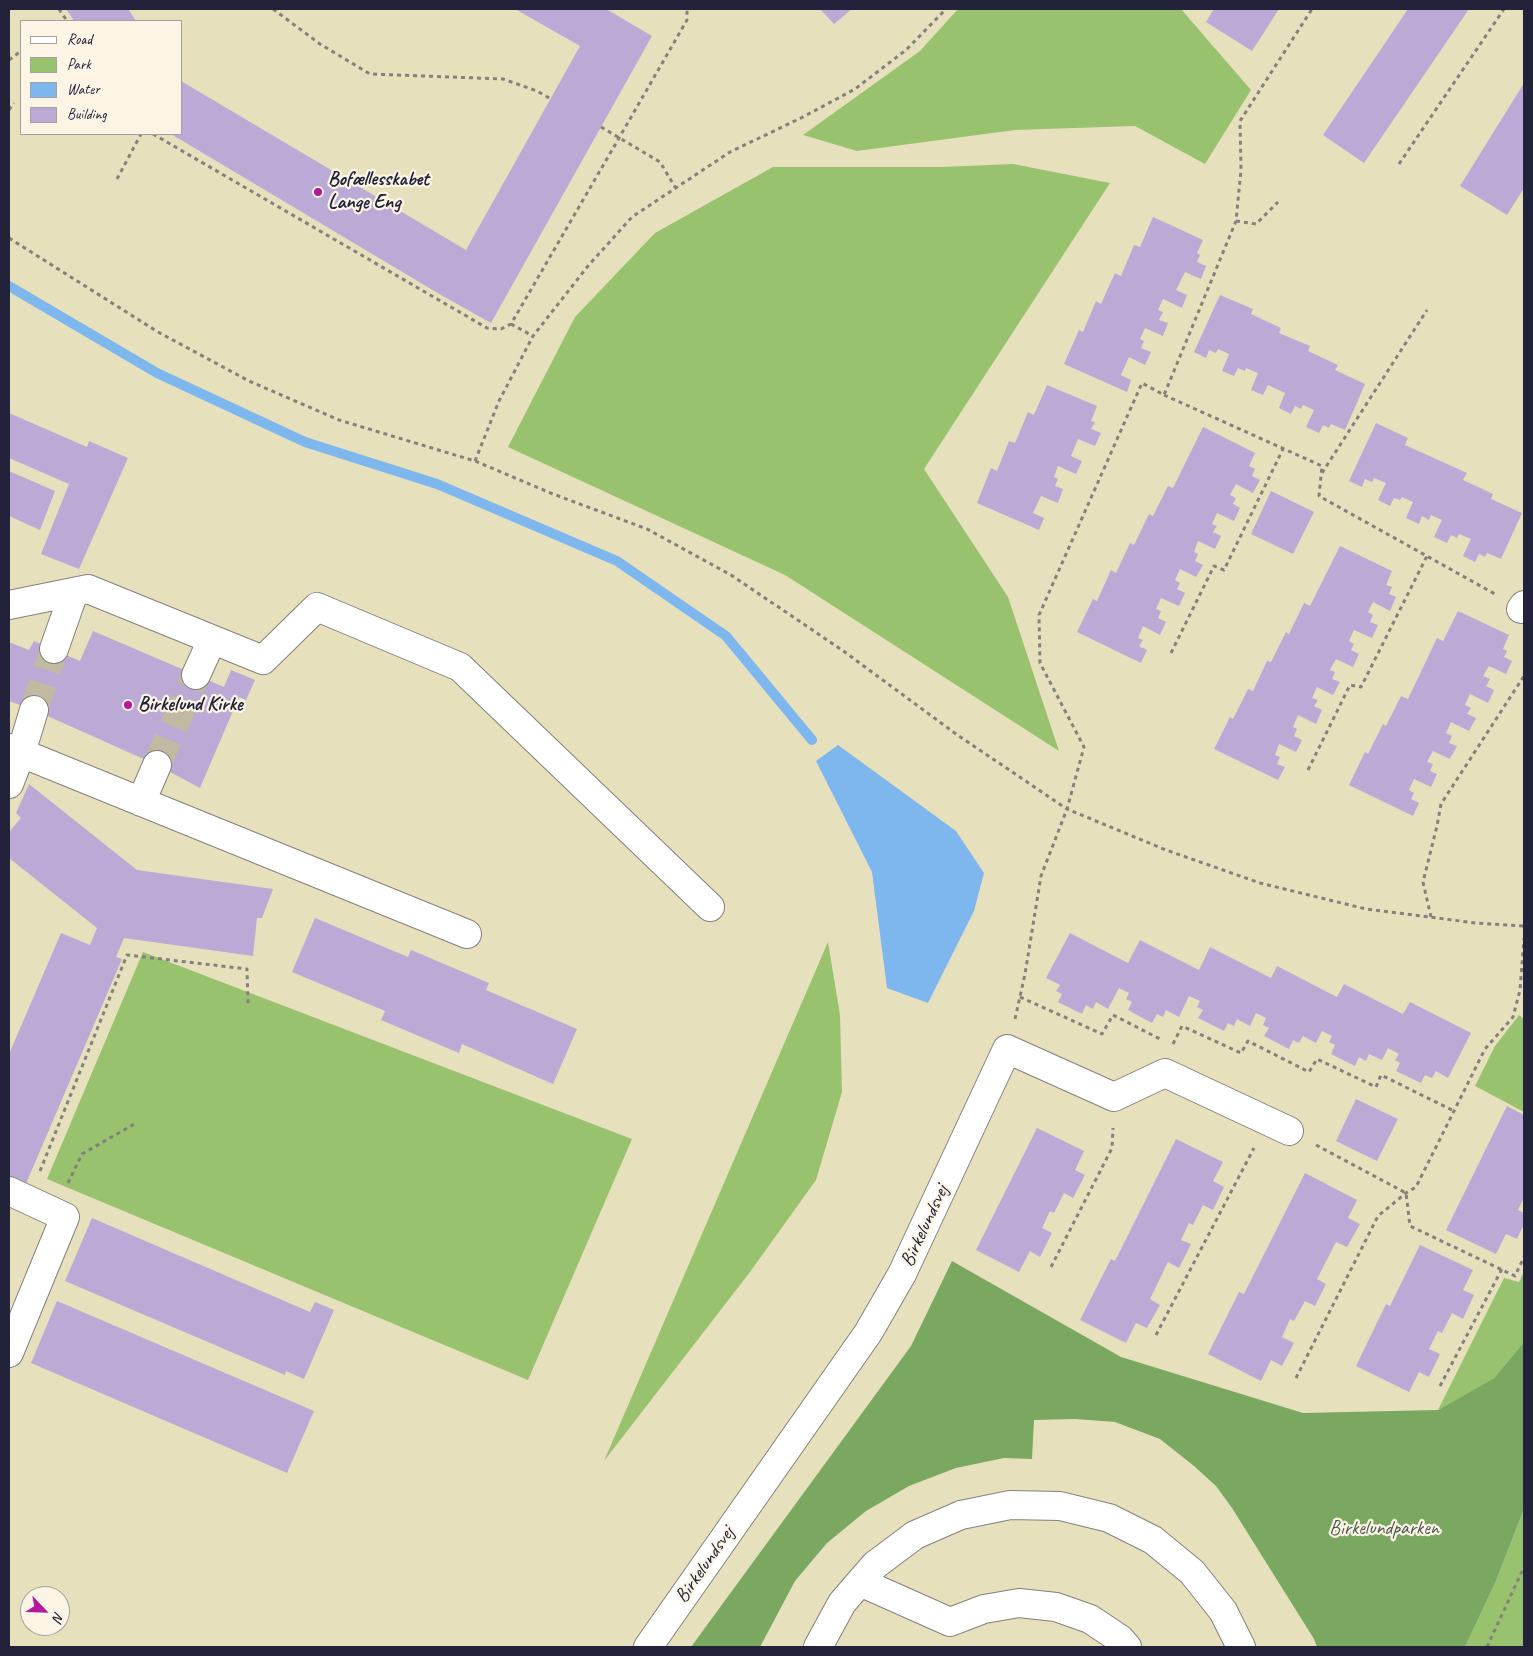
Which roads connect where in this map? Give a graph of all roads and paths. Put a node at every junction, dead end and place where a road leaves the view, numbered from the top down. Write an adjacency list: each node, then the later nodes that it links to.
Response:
1 (59, 9): 7 (path)
2 (273, 9): 10 (path)
3 (686, 9): 16 (path)
4 (946, 9): 19 (path)
5 (1312, 9): 21 (path)
6 (1504, 9): 17 (path)
7 (66, 20)
8 (20, 52): 9 (path)
9 (9, 60)
10 (551, 99)
11 (14, 103): 12 (path)
12 (9, 110)
13 (601, 127): 16 (path)
14 (140, 135): 18 (path)
15 (156, 135): 24 (path)
16 (619, 138): 19 (path); 24 (path)
17 (1399, 164)
18 (117, 179)
19 (675, 188): 25 (path)
20 (1278, 202): 21 (path)
21 (1236, 221): 26 (path)
22 (9, 238): 28 (path)
23 (1427, 310): 29 (path)
24 (511, 324): 25 (path)
25 (534, 336): 28 (path)
26 (1164, 394): 27 (path); 45 (path)
27 (1283, 448): 29 (path); 36 (path)
28 (475, 461): 45 (path)
29 (1321, 474): 30 (path)
30 (1427, 556): 33 (path); 42 (path)
31 (74, 592): 32 (street); 34 (street); 35 (street)
32 (9, 605)
33 (1523, 607)
34 (212, 640): 37 (street); 46 (street)
35 (54, 649)
36 (1172, 653)
37 (196, 675)
38 (1524, 676): 47 (path)
39 (34, 710): 40 (street)
40 (15, 750): 43 (street); 44 (street)
41 (157, 765): 44 (street)
42 (1308, 770)
43 (9, 784)
44 (141, 802): 49 (street)
45 (1067, 809): 47 (path); 51 (path)
46 (710, 907)
47 (1430, 917): 48 (path)
48 (1524, 926)
49 (467, 934)
50 (1524, 938): 55 (path)
51 (1020, 997): 53 (path); 55 (path)
52 (248, 1005): 59 (path)
53 (1007, 1049): 54 (street); 70 (street, Birkelundsvej)
54 (1114, 1098): 57 (street); 62 (path)
55 (1454, 1111): 58 (path)
56 (136, 1123): 60 (path)
57 (1279, 1126): 58 (path); 64 (path)
58 (1406, 1193): 63 (path); 66 (path)
59 (18, 1196): 60 (street)
60 (54, 1212): 65 (street)
61 (1524, 1257): 63 (path)
62 (1051, 1266)
63 (1502, 1269): 67 (path)
64 (1156, 1334)
65 (9, 1353)
66 (1296, 1378)
67 (1440, 1386)
68 (1524, 1567): 74 (path)
69 (860, 1582): 71 (street); 72 (street); 73 (street)
70 (648, 1647)
71 (818, 1647)
72 (1127, 1647)
73 (1241, 1647)
74 (1487, 1647)

